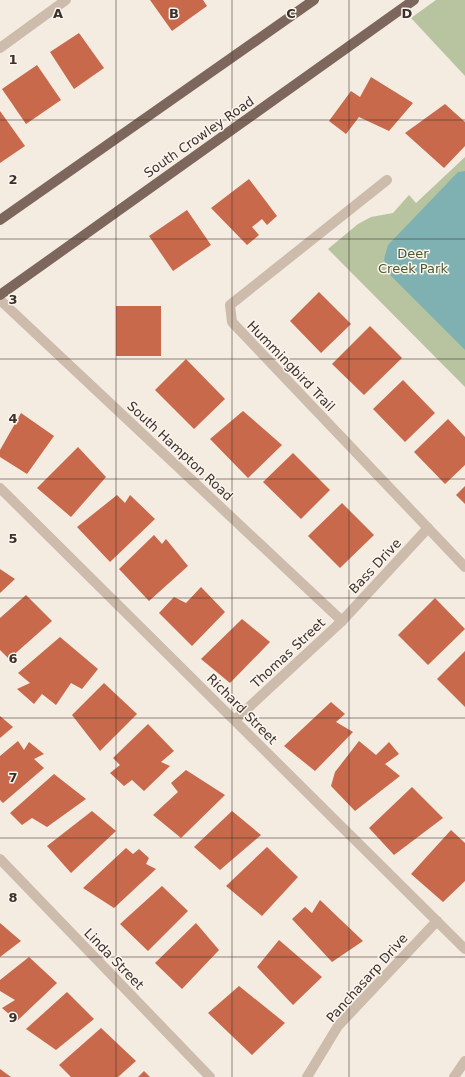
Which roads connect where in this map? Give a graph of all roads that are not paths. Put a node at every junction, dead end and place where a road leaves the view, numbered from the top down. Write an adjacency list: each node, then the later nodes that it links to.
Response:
1 (66, 0): 4 (street)
2 (314, 0): 6 (main road)
3 (414, 0): 7 (main road, South Crowley Road)
4 (0, 48)
5 (387, 180): 10 (street, Hummingbird Trail)
6 (0, 220)
7 (0, 295)
8 (0, 300): 12 (street, South Hampton Road)
9 (0, 488): 13 (street, Richard Street)
10 (428, 528): 11 (street, Hummingbird Trail); 12 (street, Bass Drive)
11 (465, 567)
12 (342, 621): 13 (street, Thomas Street)
13 (235, 720): 15 (street, Richard Street)
14 (0, 859): 18 (street, Linda Street)
15 (437, 921): 16 (street, Richard Street); 19 (street, Panchasarp Drive)
16 (465, 948)
17 (465, 1061): 20 (street)
18 (210, 1077)
19 (307, 1077)
20 (454, 1077)

